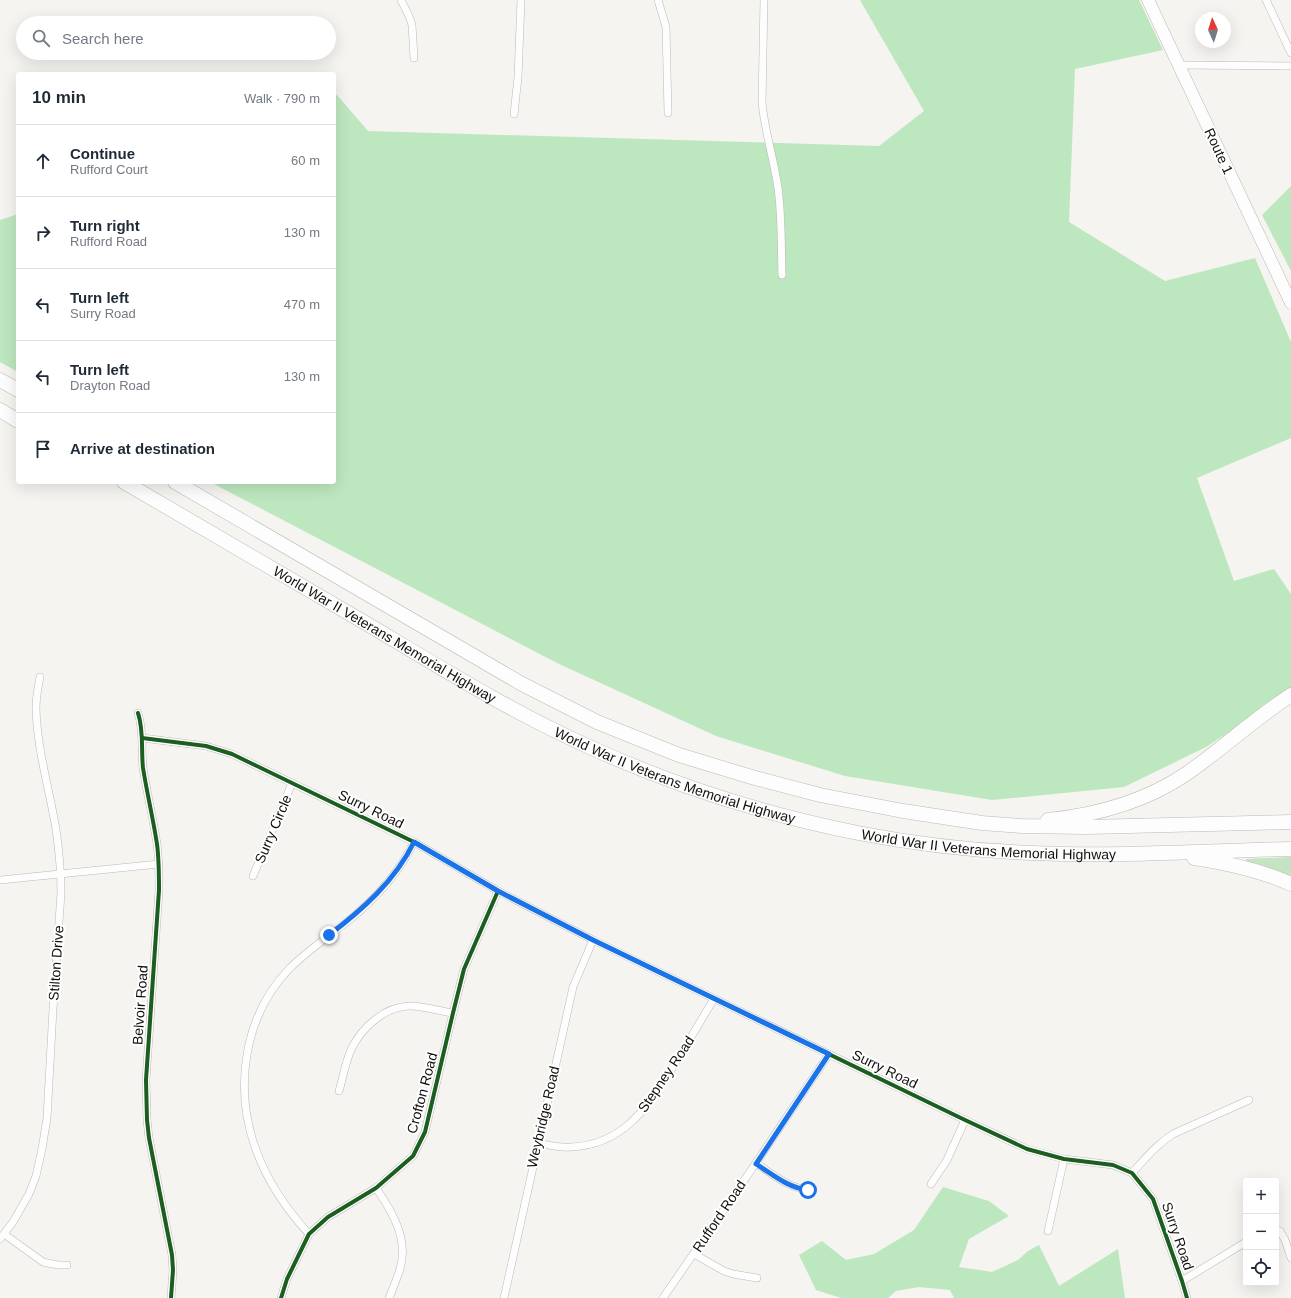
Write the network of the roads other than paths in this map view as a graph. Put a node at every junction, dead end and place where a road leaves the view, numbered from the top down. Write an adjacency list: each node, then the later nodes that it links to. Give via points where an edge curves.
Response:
1 (401, 0): 8 (street, via 412,25)
2 (521, 0): 12 (street)
3 (658, 0): 11 (street, via 666,27)
4 (764, 0): 13 (street, via 762,103 780,203)
5 (1148, 0): 9 (main road, Route 1)
6 (1266, 0): 7 (street)
7 (1291, 53)
8 (414, 58)
9 (1178, 65): 10 (street); 14 (main road, Route 1)
10 (1291, 66)
11 (668, 113)
12 (514, 114)
13 (782, 275)
14 (1291, 302)
15 (0, 380): 16 (highway)
16 (16, 389)
17 (0, 410): 18 (highway)
18 (16, 420)
19 (127, 484): 30 (highway, World War II Veterans Memorial Highway, via 534,720 596,750 691,788 801,820 858,833 933,844 1035,853)
20 (178, 484): 27 (highway, World War II Veterans Memorial Highway, via 522,684 596,722 655,746 755,778 854,803 982,823)
21 (40, 677): 32 (street, Stilton Drive, via 36,706 40,752 56,828)
22 (1291, 695): 27 (highway, via 1202,762 1159,789 1113,807 1078,816 1034,821)
23 (138, 713): 24 (street, Belvoir Road)
24 (142, 738): 25 (street, Surry Road, via 206,746 232,754); 31 (street, Belvoir Road, via 143,767)
25 (292, 783): 28 (street, Surry Road); 33 (street, Surry Circle)
26 (1291, 822): 27 (highway, World War II Veterans Memorial Highway, via 1117,827)
27 (1022, 826)
28 (414, 842): 36 (street, Surry Road); 53 (street, via 402,863 373,898 309,951 280,980 263,1006 247,1051 244,1078 251,1133 261,1162 276,1189 299,1223)
29 (1291, 849): 30 (highway, World War II Veterans Memorial Highway)
30 (1156, 853): 35 (highway, via 1238,866)
31 (159, 864): 32 (street); 61 (street, Belvoir Road, via 146,1098 149,1138 172,1255)
32 (61, 875): 34 (street); 54 (street, Stilton Drive, via 47,1118 42,1149 29,1194)
33 (254, 876)
34 (0, 880)
35 (1291, 884)
36 (498, 891): 37 (street, Surry Road); 39 (street, Crofton Road, via 464,969)
37 (593, 940): 38 (street, Surry Road); 44 (street, Weybridge Road, via 573,986)
38 (714, 999): 40 (street, Surry Road); 44 (street, Stepney Road, via 664,1080 641,1113 625,1128 603,1140 582,1146 558,1147)
39 (453, 1013): 41 (street, via 410,1006 394,1009 375,1020 352,1048); 49 (street, Crofton Road, via 425,1132 414,1156)
40 (829, 1054): 43 (street, Surry Road); 46 (street, Rufford Road)
41 (339, 1092)
42 (1249, 1100): 47 (street, via 1173,1134 1156,1147)
43 (965, 1120): 45 (street, Surry Road, via 1027,1149); 48 (street, via 947,1160)
44 (538, 1143): 64 (street, Weybridge Road)
45 (1064, 1159): 47 (street, Surry Road, via 1112,1165); 51 (street)
46 (756, 1164): 50 (street, via 789,1185); 56 (street, Rufford Road)
47 (1132, 1173): 60 (street, Surry Road, via 1154,1199)
48 (931, 1184)
49 (376, 1188): 53 (street, Crofton Road, via 328,1218); 63 (street, via 397,1224 402,1246 400,1268)
50 (808, 1190)
51 (1048, 1231)
52 (1279, 1232): 57 (street)
53 (310, 1234): 62 (street, Crofton Road, via 287,1279)
54 (2, 1237): 58 (street, via 43,1262)
55 (1243, 1244): 60 (street)
56 (694, 1254): 59 (street, via 724,1271); 65 (street, Rufford Road)
57 (1291, 1258)
58 (67, 1265)
59 (758, 1278)
60 (1182, 1281): 66 (street, Surry Road)
61 (171, 1298)
62 (282, 1298)
63 (389, 1298)
64 (504, 1298)
65 (663, 1298)
66 (1187, 1298)

